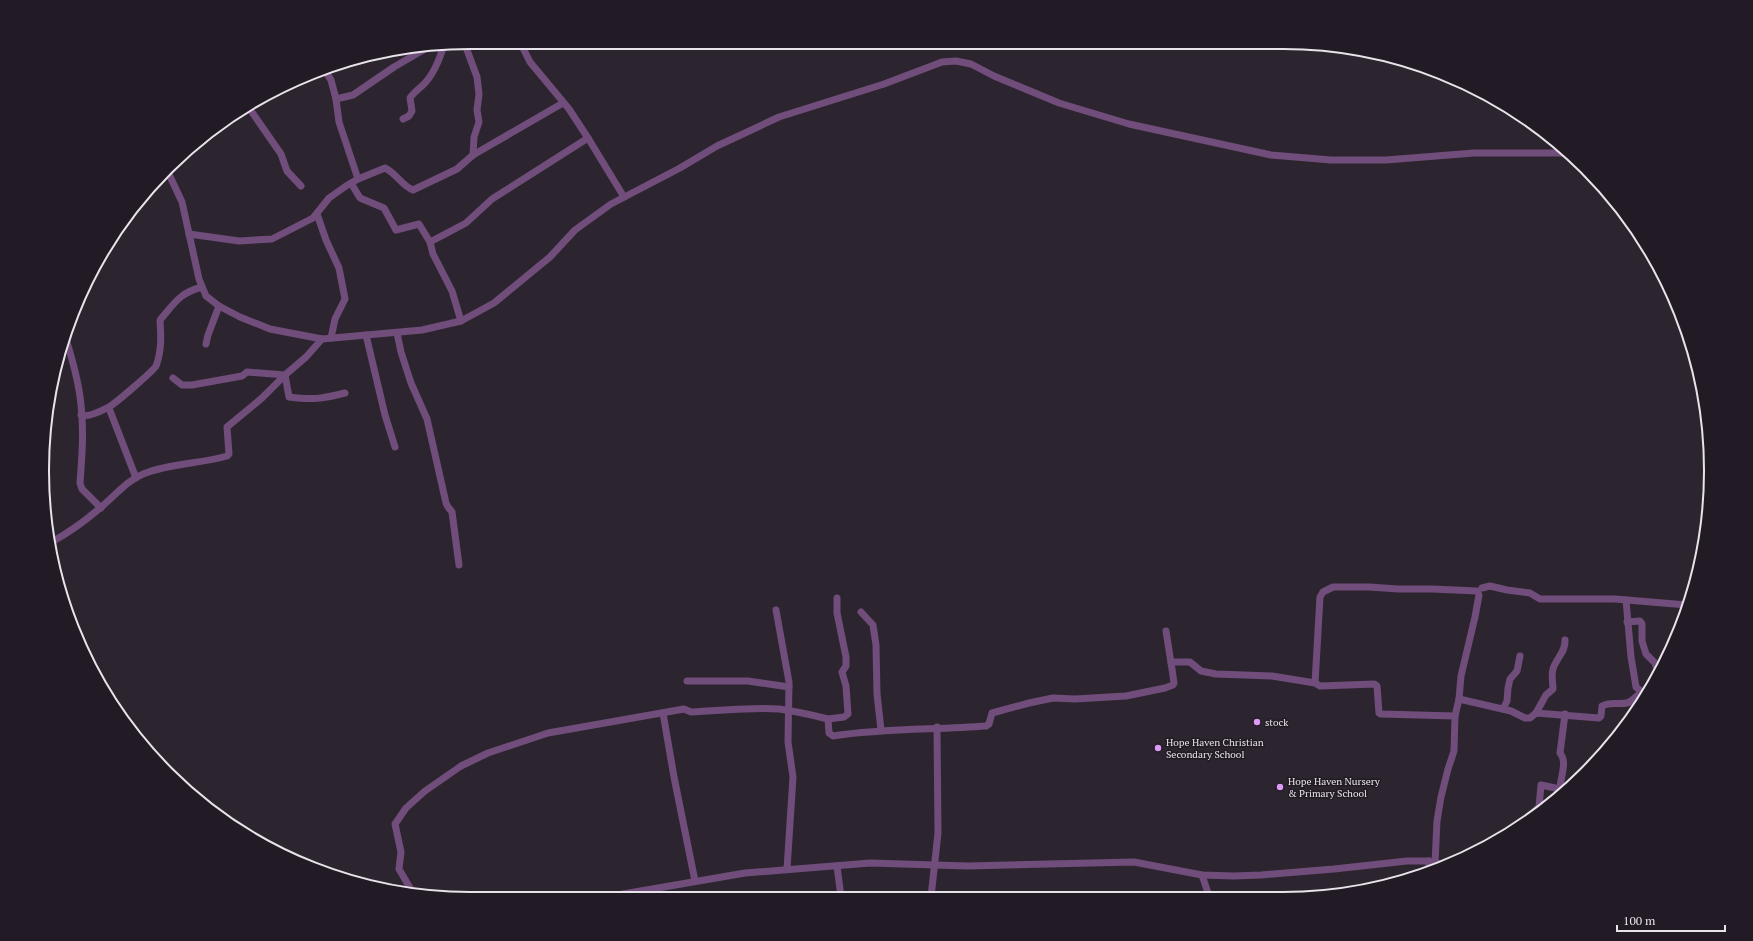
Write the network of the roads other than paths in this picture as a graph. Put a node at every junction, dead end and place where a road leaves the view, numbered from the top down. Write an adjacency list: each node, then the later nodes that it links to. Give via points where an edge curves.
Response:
1 (468, 49): 12 (street, via 479,94 479,122 474,137)
2 (524, 49): 7 (street, via 530,62)
3 (442, 50): 9 (street, via 434,69 410,98 412,111)
4 (419, 53): 6 (street, via 353,95)
5 (327, 74): 6 (street)
6 (336, 98): 14 (street, via 339,122)
7 (563, 103): 10 (street); 12 (street)
8 (251, 111): 16 (street, via 282,154 287,172)
9 (404, 119)
10 (588, 138): 17 (street); 20 (street, via 492,199 466,223)
11 (1559, 153): 17 (street, via 1474,153 1378,160 1331,160 1271,155 1129,124 1059,103 971,64 956,61 942,62 832,102 779,117 717,146)
12 (473, 155): 14 (street, via 457,169 413,190 385,168)
13 (169, 175): 19 (street, via 182,202)
14 (358, 179): 15 (street)
15 (351, 183): 18 (street, via 329,198); 20 (street, via 360,198 384,208 396,230 419,224)
16 (300, 186)
17 (624, 197): 23 (street, via 575,230 550,257 494,303)
18 (317, 214): 19 (street, via 272,239 260,241 239,241); 26 (street, via 339,268 345,299 335,319)
19 (189, 234): 21 (street)
20 (430, 242): 23 (street, via 433,254 452,291)
21 (202, 287): 22 (street, via 206,296); 33 (street, via 190,290 176,299 160,320 161,346 153,370)
22 (219, 306): 27 (street, via 270,329); 28 (street)
23 (461, 321): 24 (street)
24 (398, 333): 25 (street); 39 (street, via 411,383 427,419 446,503 452,512)
25 (366, 335): 26 (street); 35 (street)
26 (331, 338): 27 (street)
27 (322, 339): 30 (street)
28 (206, 344)
29 (68, 345): 34 (street)
30 (285, 375): 31 (street, via 247,372 242,376 192,385 182,385); 32 (street, via 289,397 317,399); 36 (street, via 227,427 227,456 170,467)
31 (173, 378)
32 (345, 393)
33 (109, 408): 34 (street, via 88,416); 36 (street)
34 (81, 414): 37 (street, via 83,441 80,483 82,489)
35 (395, 447)
36 (136, 478): 37 (street)
37 (101, 508): 38 (street)
38 (55, 540)
39 (459, 565)
40 (1482, 588): 42 (street, via 1490,586 1530,593 1540,599)
41 (837, 598): 64 (street, via 837,613 846,657 846,666 842,672 848,714)
42 (1626, 600): 43 (street); 46 (street)
43 (1682, 605)
44 (776, 610): 54 (street)
45 (861, 612): 66 (street, via 873,625)
46 (1627, 622): 51 (street, via 1642,624 1642,641 1646,654); 55 (street, via 1636,686)
47 (1166, 631): 50 (street)
48 (1565, 640): 61 (street, via 1566,646 1552,672 1553,689 1546,695)
49 (1520, 656): 58 (street, via 1517,671 1510,679 1507,701)
50 (1171, 662): 53 (street, via 1190,662 1201,671 1216,674 1272,676); 65 (street, via 1174,683 1165,688 1126,696 1054,698 996,711 992,713 986,726)
51 (1656, 666)
52 (687, 681): 54 (street, via 748,681)
53 (1315, 683): 57 (street, via 1322,592 1333,587 1473,590 1479,595 1461,676); 63 (street, via 1320,686 1374,684 1378,710 1381,714)
54 (789, 687): 59 (street)
55 (1641, 692)
56 (1639, 696): 62 (street, via 1627,703 1607,703 1602,706 1599,718)
57 (1459, 699): 58 (street); 63 (street)
58 (1503, 709): 61 (street, via 1525,718 1530,718)
59 (788, 711): 60 (street, via 757,708 692,712 684,709); 64 (street); 75 (street, via 788,742 793,777)
60 (663, 713): 77 (street); 78 (street, via 524,739 462,766 430,787 406,808 395,824 401,852 399,869)
61 (1536, 713): 62 (street)
62 (1565, 714): 67 (street, via 1560,753 1564,764)
63 (1455, 716): 70 (street, via 1454,751 1441,797)
64 (828, 719): 66 (street, via 829,733 833,736)
65 (937, 727): 66 (street); 72 (street, via 938,833)
66 (881, 730)
67 (1563, 784)
68 (1558, 789): 69 (street, via 1542,785)
69 (1539, 805)
70 (1432, 862): 71 (street); 73 (street); 76 (street, via 1392,862 1261,876)
71 (1436, 863)
72 (935, 864): 74 (street, via 870,863); 76 (street, via 968,866 1134,862); 81 (street)
73 (1431, 865)
74 (837, 866): 75 (street); 80 (street)
75 (786, 869): 77 (street)
76 (1202, 875): 82 (street)
77 (695, 881): 79 (street)
78 (410, 887)
79 (634, 892)
80 (840, 892)
81 (932, 892)
82 (1208, 892)

